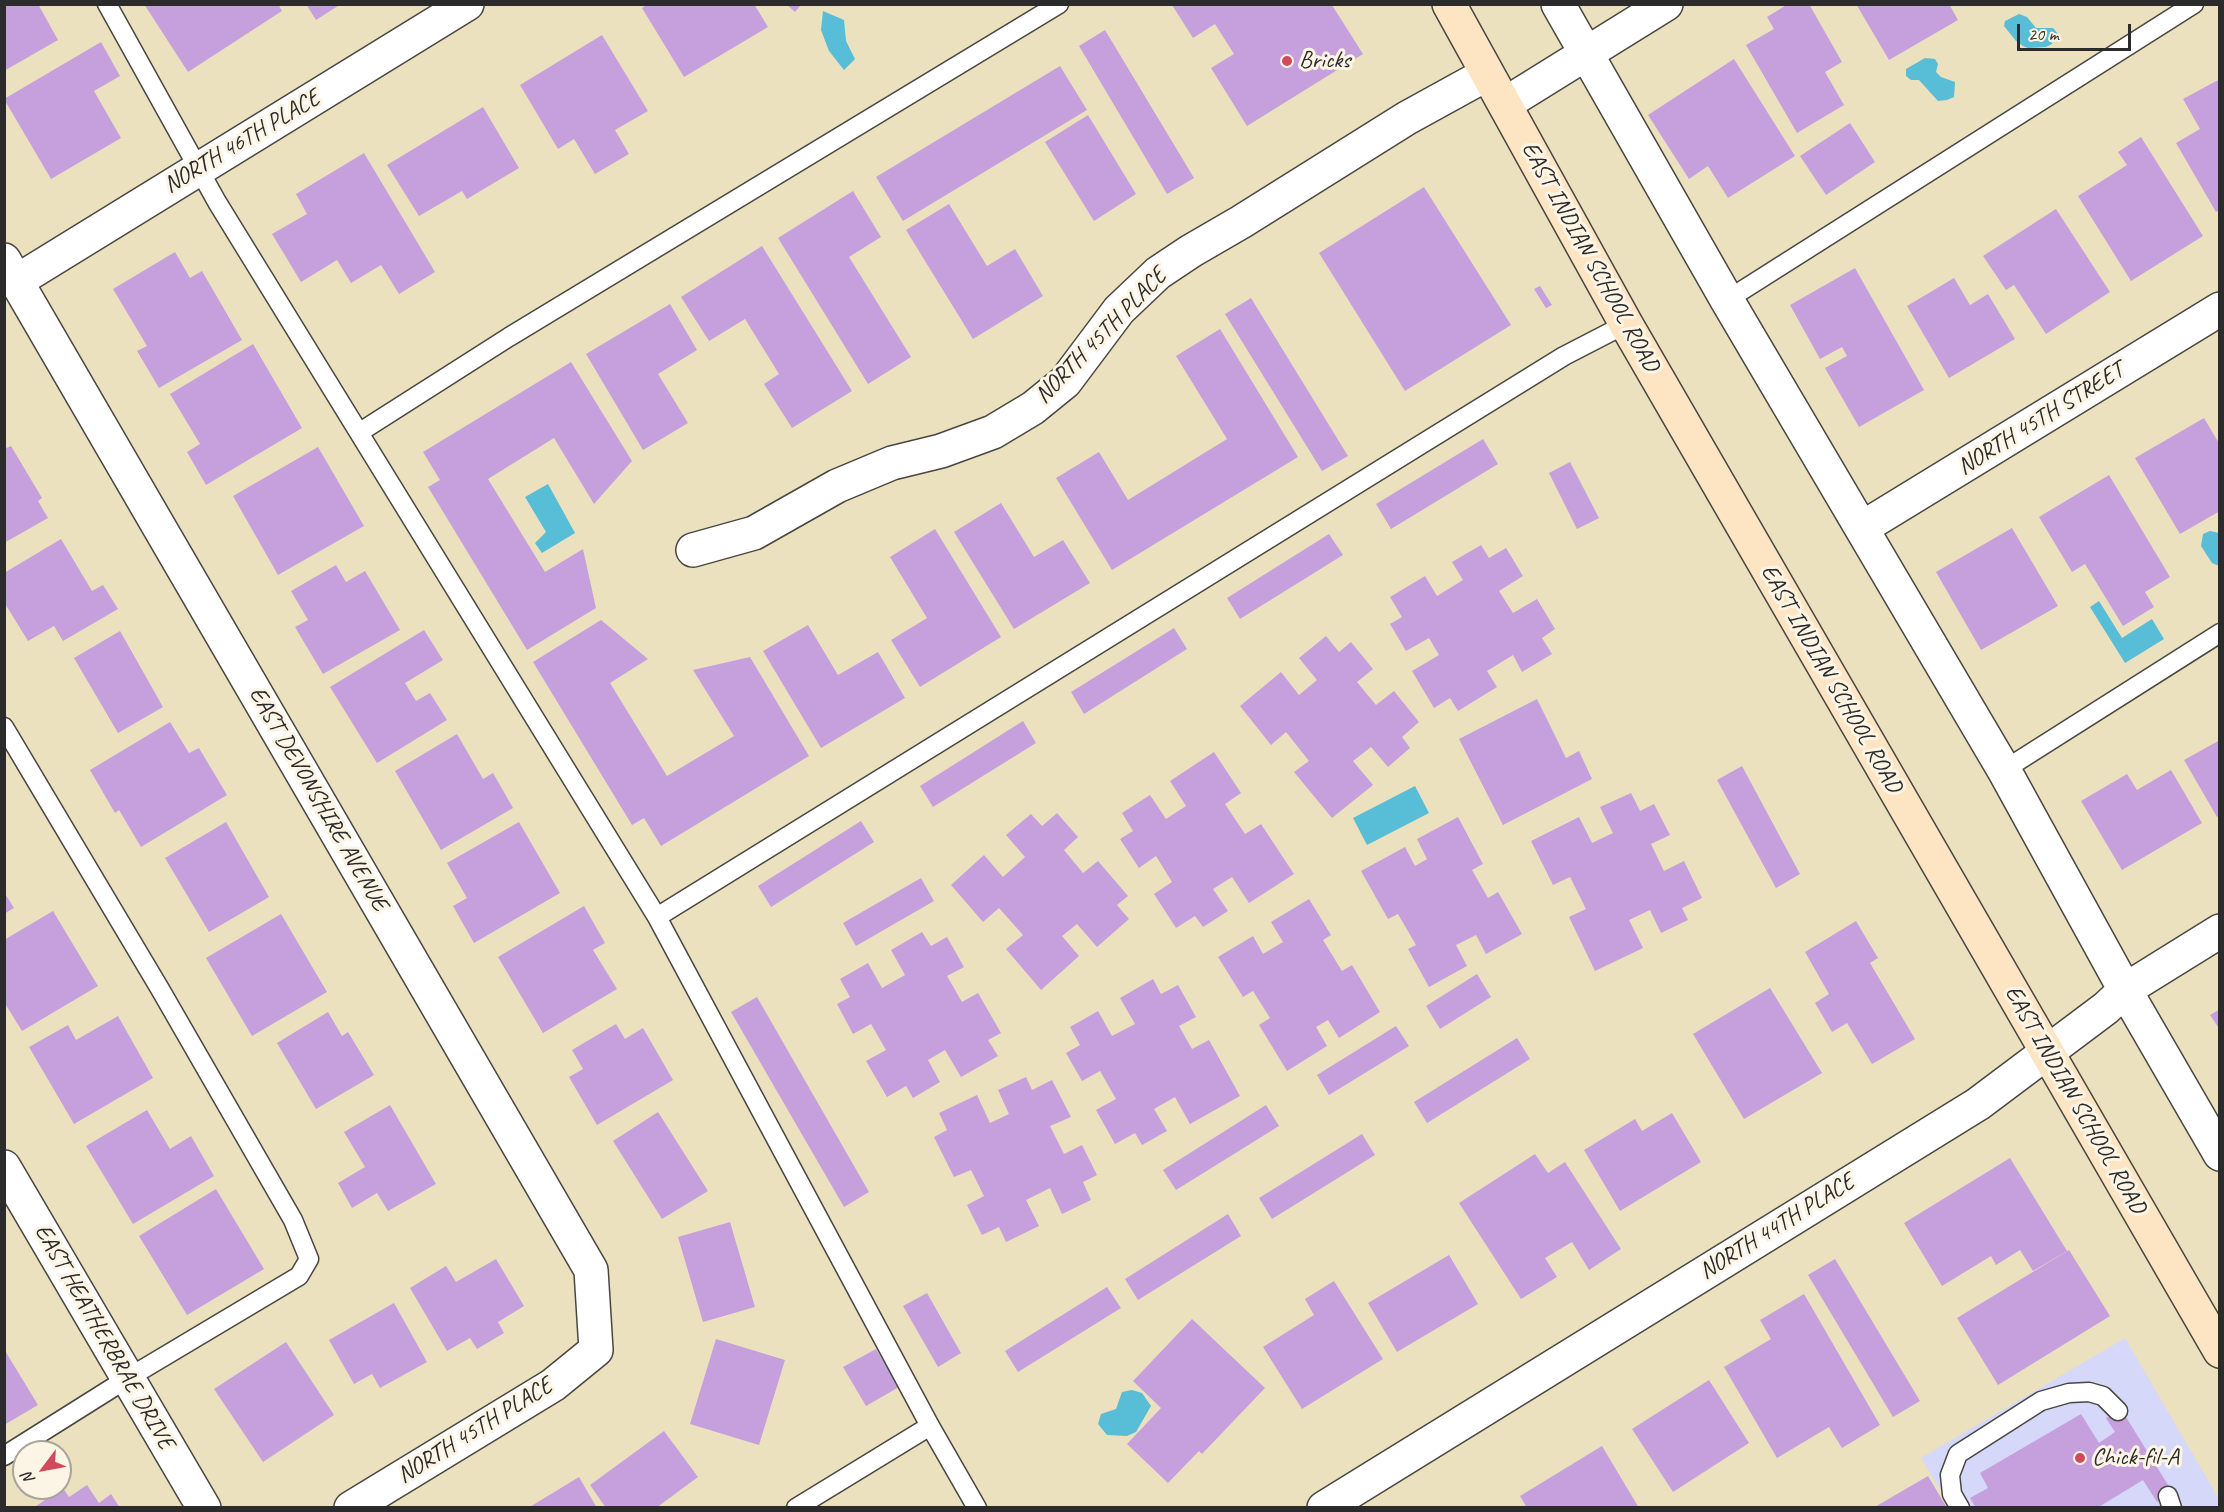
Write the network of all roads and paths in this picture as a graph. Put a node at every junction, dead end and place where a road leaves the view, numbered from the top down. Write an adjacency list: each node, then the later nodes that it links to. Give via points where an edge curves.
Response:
1 (107, 4): 11 (lane)
2 (468, 4): 11 (street, NORTH 46TH PLACE)
3 (1059, 4): 16 (lane, via 509,337)
4 (1449, 4): 9 (main road, EAST INDIAN SCHOOL ROAD)
5 (1558, 4): 8 (street)
6 (1666, 4): 8 (street)
7 (2194, 4): 13 (lane)
8 (1587, 54): 10 (street); 13 (street)
9 (1487, 74): 10 (main road, EAST INDIAN SCHOOL ROAD); 18 (street, NORTH 45TH PLACE, via 1407,118 1158,273 1119,310 1065,382 1033,408 993,432 892,463 837,486 754,533)
10 (1504, 104): 15 (main road, EAST INDIAN SCHOOL ROAD)
11 (200, 169): 12 (street, NORTH 46TH PLACE); 16 (lane)
12 (11, 270): 28 (street, EAST DEVONSHIRE AVENUE, via 591,1270)
13 (1726, 300): 17 (street)
14 (2220, 309): 17 (street, NORTH 45TH STREET)
15 (1626, 324): 22 (lane, via 1554,362); 25 (main road, EAST INDIAN SCHOOL ROAD)
16 (360, 432): 22 (lane)
17 (1862, 528): 21 (street)
18 (693, 550)
19 (2220, 633): 21 (lane)
20 (4, 727): 30 (lane, via 293,1220 309,1258 299,1276)
21 (2004, 770): 24 (street)
22 (657, 917): 32 (lane)
23 (2220, 931): 24 (street, NORTH 44TH PLACE)
24 (2125, 990): 25 (street, NORTH 44TH PLACE); 26 (street)
25 (2046, 1052): 29 (main road, EAST INDIAN SCHOOL ROAD); 38 (street, NORTH 44TH PLACE, via 1978,1104)
26 (2220, 1154)
27 (4, 1167): 30 (street, EAST HEATHERBRAE DRIVE)
28 (596, 1350): 35 (street, NORTH 45TH PLACE, via 553,1384)
29 (2220, 1351)
30 (128, 1378): 33 (lane); 34 (street, EAST HEATHERBRAE DRIVE)
31 (2118, 1411): 39 (lane, via 2103,1396 2089,1392 2041,1401 1958,1454 1950,1475 1952,1494)
32 (930, 1426): 36 (lane); 37 (lane)
33 (4, 1456)
34 (204, 1508)
35 (351, 1508)
36 (796, 1508)
37 (977, 1508)
38 (1324, 1508)
39 (1960, 1508)

